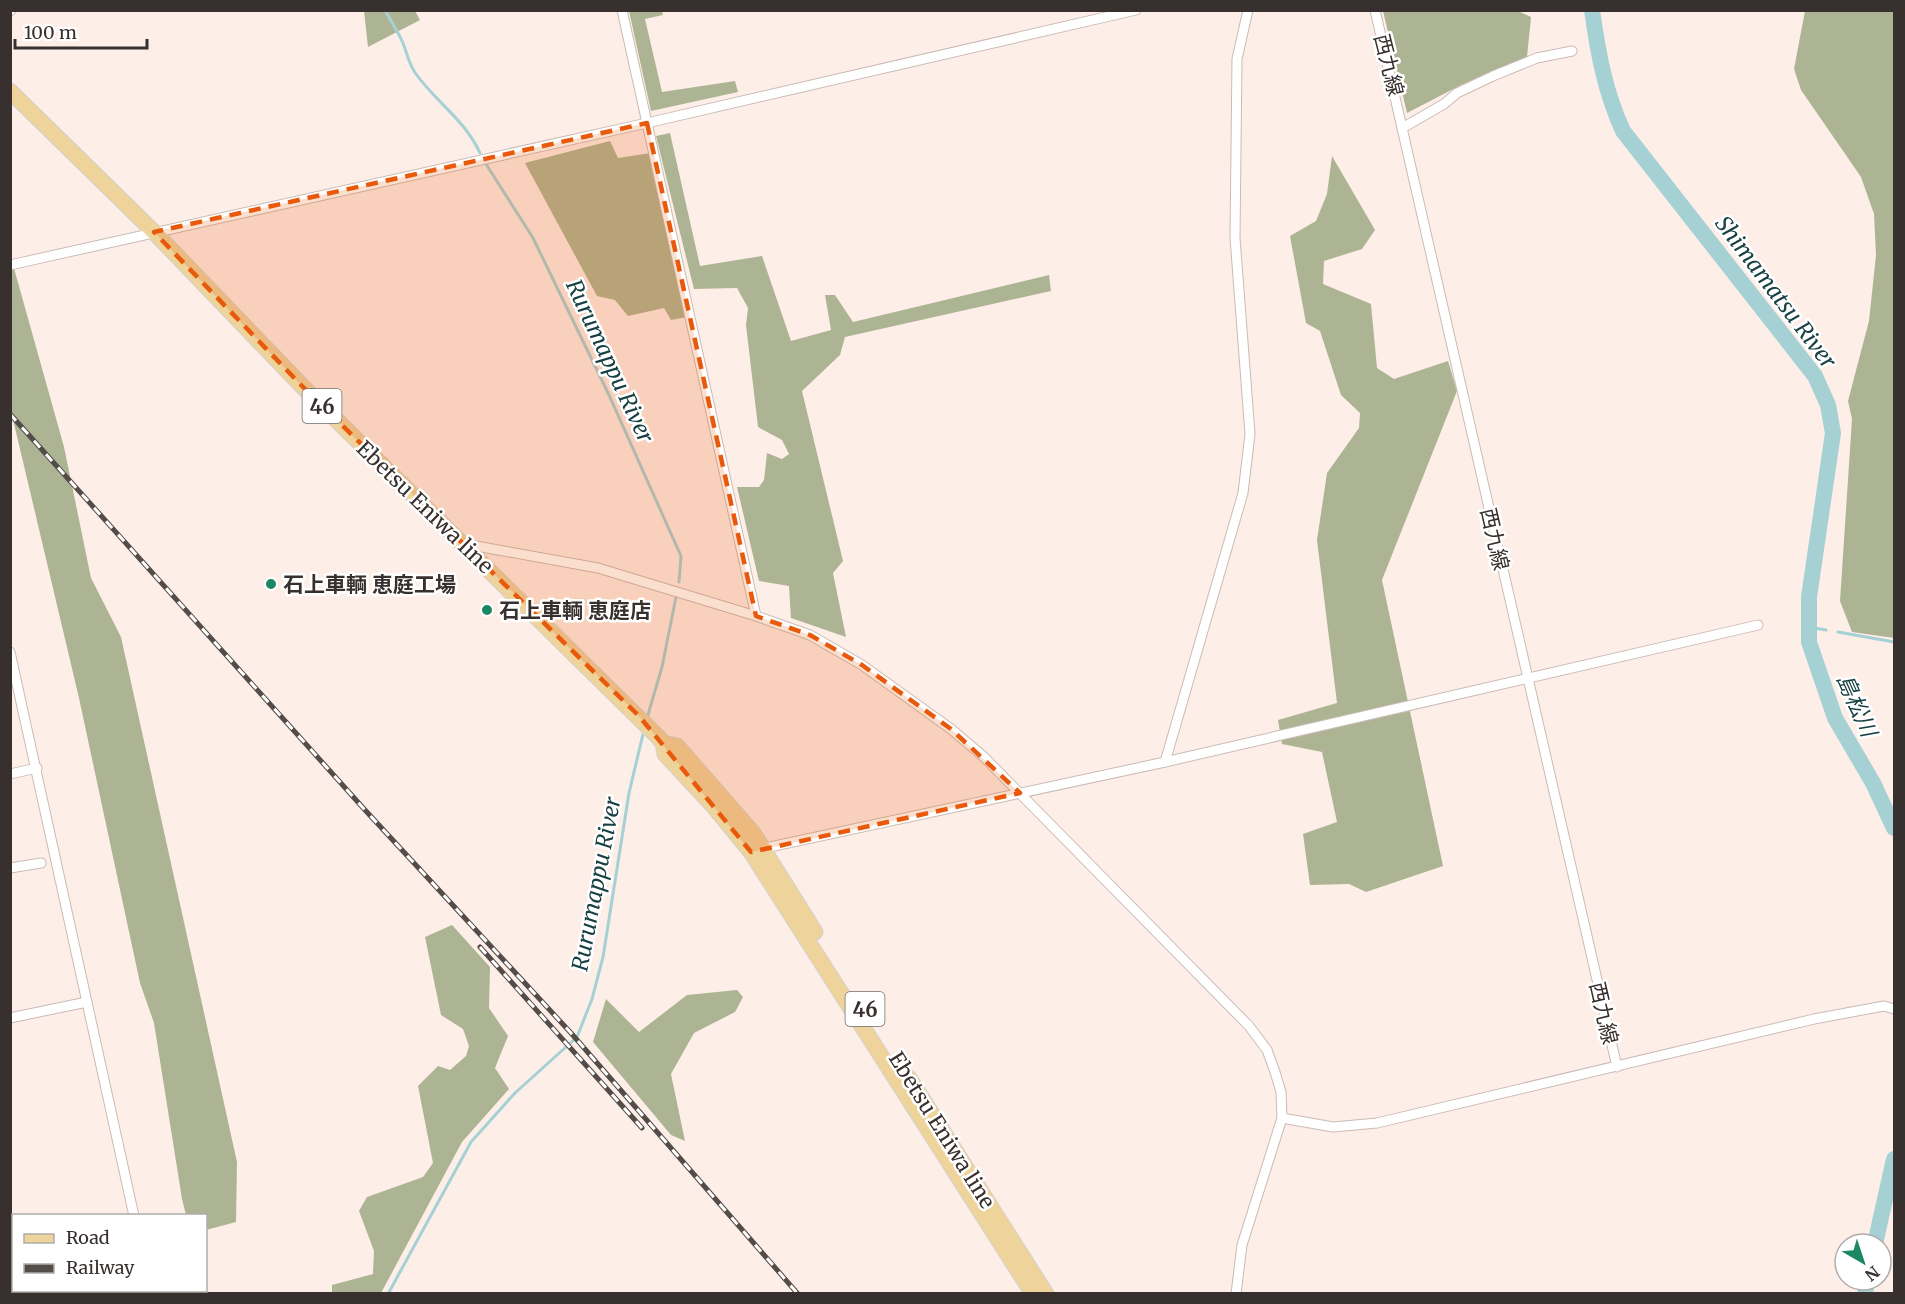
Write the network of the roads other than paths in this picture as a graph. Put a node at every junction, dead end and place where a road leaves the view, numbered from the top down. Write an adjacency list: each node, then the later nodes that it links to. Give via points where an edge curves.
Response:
1 (622, 10): 7 (street)
2 (1136, 10): 7 (street)
3 (1248, 10): 16 (street, via 1237,59 1235,238 1250,455 1244,493)
4 (1375, 10): 8 (street, 西九線)
5 (1572, 51): 8 (street, via 1537,58 1492,76)
6 (10, 91): 9 (main road, Ebetsu Eniwa line / 46)
7 (647, 123): 9 (street); 12 (street)
8 (1404, 127): 15 (street, 西九線)
9 (154, 232): 10 (street); 11 (main road, Ebetsu Eniwa line / 46)
10 (10, 265)
11 (462, 544): 12 (street, via 598,568); 20 (main road, Ebetsu Eniwa line / 46, via 661,740 677,746 735,811)
12 (756, 616): 19 (street, via 810,635 862,665 951,729)
13 (1758, 625): 15 (street)
14 (10, 652): 17 (street)
15 (1527, 678): 16 (street); 26 (street, 西九線)
16 (1165, 762): 19 (street)
17 (37, 768): 18 (street); 23 (street)
18 (10, 774)
19 (1020, 793): 20 (street); 27 (street, via 1249,1026 1267,1050 1275,1072)
20 (758, 850): 29 (main road, Ebetsu Eniwa line / 46); 30 (main road, Ebetsu Eniwa line / 46)
21 (41, 863): 22 (street)
22 (10, 868)
23 (87, 1002): 25 (street); 28 (street)
24 (1894, 1009): 26 (street, via 1884,1006 1814,1019)
25 (10, 1018)
26 (1617, 1067): 27 (street, via 1354,1127)
27 (1282, 1118): 31 (street, via 1242,1245)
28 (134, 1214)
29 (1033, 1293)
30 (1046, 1293)
31 (1236, 1293)

